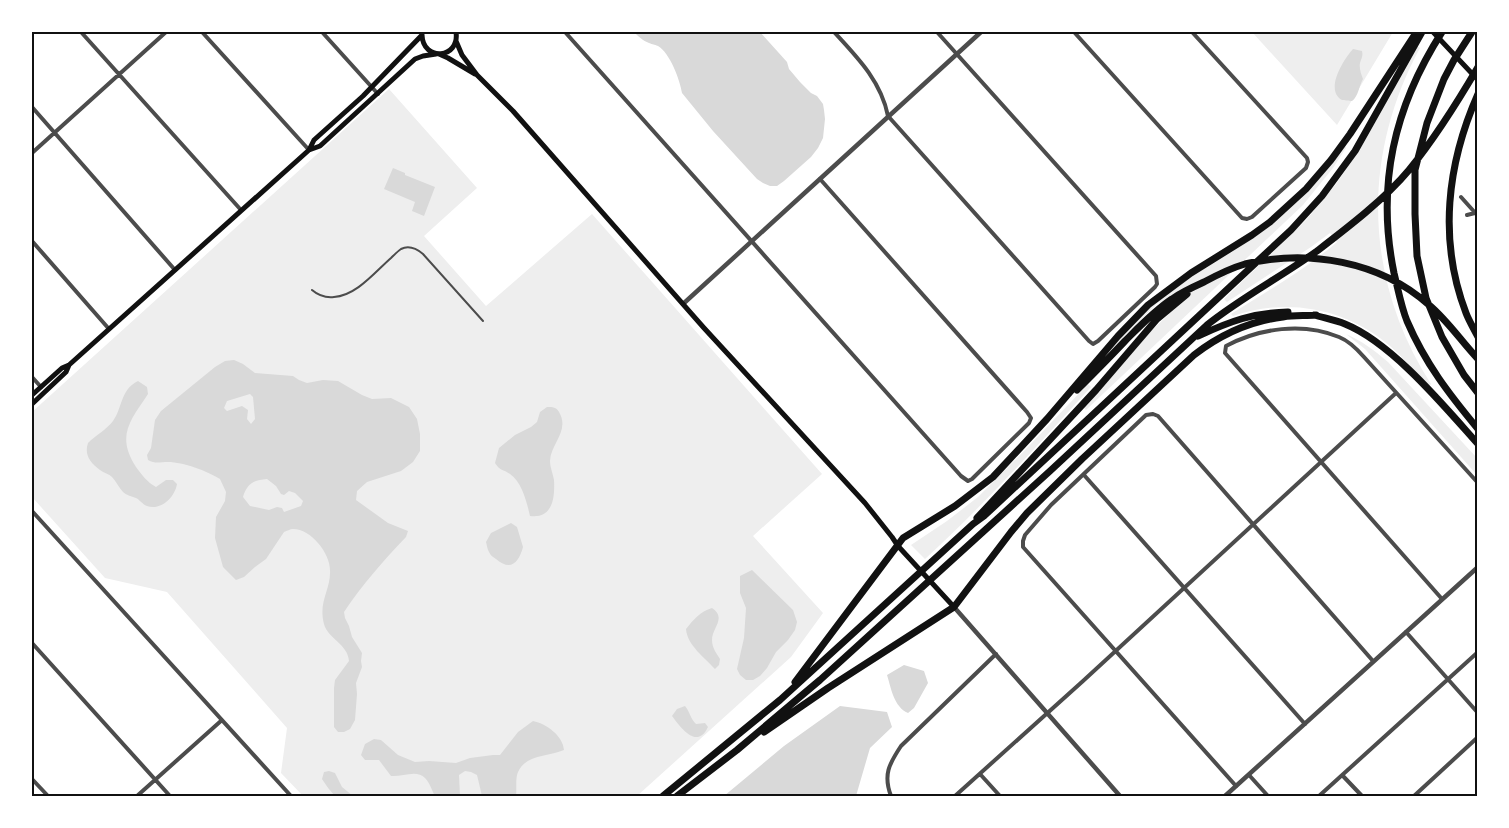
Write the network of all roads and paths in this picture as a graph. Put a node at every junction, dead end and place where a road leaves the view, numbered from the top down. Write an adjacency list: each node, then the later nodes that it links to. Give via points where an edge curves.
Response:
1 (81, 32): 22 (street)
2 (166, 32): 22 (street)
3 (202, 32): 31 (street)
4 (322, 32): 25 (street)
5 (458, 32): 17 (main road)
6 (565, 32): 39 (street)
7 (834, 32): 29 (street, via 868,69)
8 (937, 32): 20 (street)
9 (981, 32): 20 (street)
10 (1074, 32): 11 (street, via 1247,219 1306,168 1307,158)
11 (1192, 32)
12 (1420, 32): 18 (highway)
13 (1433, 32): 24 (main road)
14 (1442, 32): 58 (highway, via 1400,118 1389,169 1391,254 1407,320 1449,395)
15 (422, 33): 19 (main road, via 427,49); 25 (main road)
16 (1471, 34): 54 (highway, via 1444,79 1427,123 1415,170 1414,214 1426,298 1442,337)
17 (456, 40): 19 (main road, via 450,50); 23 (main road)
18 (1413, 41): 57 (highway, via 1350,135 1306,189 1270,222 1148,305); 64 (highway, via 1354,151 1307,213)
19 (438, 54): 23 (main road); 26 (main road, via 417,58)
20 (957, 54): 29 (street); 29 (street, via 1156,276 1157,284 1123,318 1093,344 1089,341)
21 (1478, 67): 47 (highway, via 1446,120 1408,171 1384,195 1315,252 1229,308)
22 (119, 74): 30 (street); 35 (street)
23 (477, 75): 43 (main road)
24 (1478, 81)
25 (372, 87): 26 (street); 31 (main road, via 314,140)
26 (378, 94): 31 (main road, via 320,146)
27 (1478, 94): 48 (highway, via 1457,153 1449,209 1457,283)
28 (32, 107): 30 (street)
29 (888, 116): 33 (street)
30 (54, 133): 32 (street); 40 (street)
31 (309, 150): 35 (main road)
32 (32, 153)
33 (820, 178): 39 (street); 39 (street, via 1028,412 1029,423 986,466 968,481 961,476)
34 (1461, 196): 36 (street)
35 (241, 210): 40 (main road)
36 (1476, 214): 37 (street)
37 (1467, 215)
38 (32, 241): 46 (street)
39 (752, 242): 43 (street)
40 (175, 270): 46 (main road)
41 (1201, 283): 49 (highway, via 1244,264 1279,259 1323,258 1350,263 1408,289 1429,304); 57 (highway, via 1155,312); 64 (highway, via 1157,320)
42 (312, 290): 45 (lane, via 324,297 339,297 359,286 401,249 413,248 423,254)
43 (683, 304): 66 (main road, via 865,503)
44 (1316, 315): 47 (highway, via 1265,313 1223,324); 59 (highway, via 1346,324 1374,340); 70 (highway, via 1256,321 1214,340 1194,355 1027,513)
45 (483, 321)
46 (109, 329): 50 (main road)
47 (1193, 338): 84 (highway, via 820,680)
48 (1478, 338)
49 (1475, 356)
50 (69, 365): 52 (main road); 56 (main road)
51 (32, 377): 52 (street)
52 (41, 387): 55 (main road)
53 (1396, 393): 60 (street); 60 (street, via 1352,345 1339,337 1305,329 1284,329 1258,333 1226,346 1225,352); 62 (street)
54 (1478, 393)
55 (32, 395)
56 (32, 404)
57 (1047, 418): 66 (highway, via 993,477 903,538)
58 (1478, 429)
59 (1478, 444)
60 (1320, 462): 65 (street); 69 (street)
61 (1084, 475): 65 (street, via 1146,415 1153,414); 68 (street); 73 (street, via 1025,535 1023,547)
62 (1478, 483)
63 (32, 511): 81 (street)
64 (973, 524): 78 (highway)
65 (1252, 524): 68 (street); 76 (street)
66 (898, 546): 70 (main road); 78 (highway)
67 (1478, 567): 69 (street)
68 (1184, 588): 73 (street); 82 (street)
69 (1442, 599): 71 (street)
70 (954, 607): 75 (street); 84 (highway)
71 (1406, 632): 76 (street); 77 (street)
72 (32, 644): 89 (street)
73 (1116, 651): 80 (street); 90 (street)
74 (1478, 652): 77 (street)
75 (996, 654): 80 (street); 97 (street, via 901,746 887,775)
76 (1373, 661): 82 (street)
77 (1448, 679): 79 (street); 87 (street)
78 (780, 700): 95 (highway)
79 (1478, 713)
80 (1048, 714): 85 (street); 100 (street)
81 (222, 720): 89 (street); 94 (street)
82 (1305, 724): 86 (street)
83 (1478, 737): 105 (street)
84 (737, 750): 96 (highway)
85 (980, 774): 98 (street); 99 (street)
86 (1249, 775): 90 (street); 102 (street)
87 (1343, 776): 103 (street); 104 (street)
88 (32, 779): 91 (street)
89 (155, 780): 92 (street); 93 (street)
90 (1236, 787): 101 (street)
91 (48, 796)
92 (137, 796)
93 (170, 796)
94 (291, 796)
95 (663, 796)
96 (677, 796)
97 (891, 796)
98 (955, 796)
99 (1000, 796)
100 (1120, 796)
101 (1226, 796)
102 (1268, 796)
103 (1319, 796)
104 (1362, 796)
105 (1414, 796)

